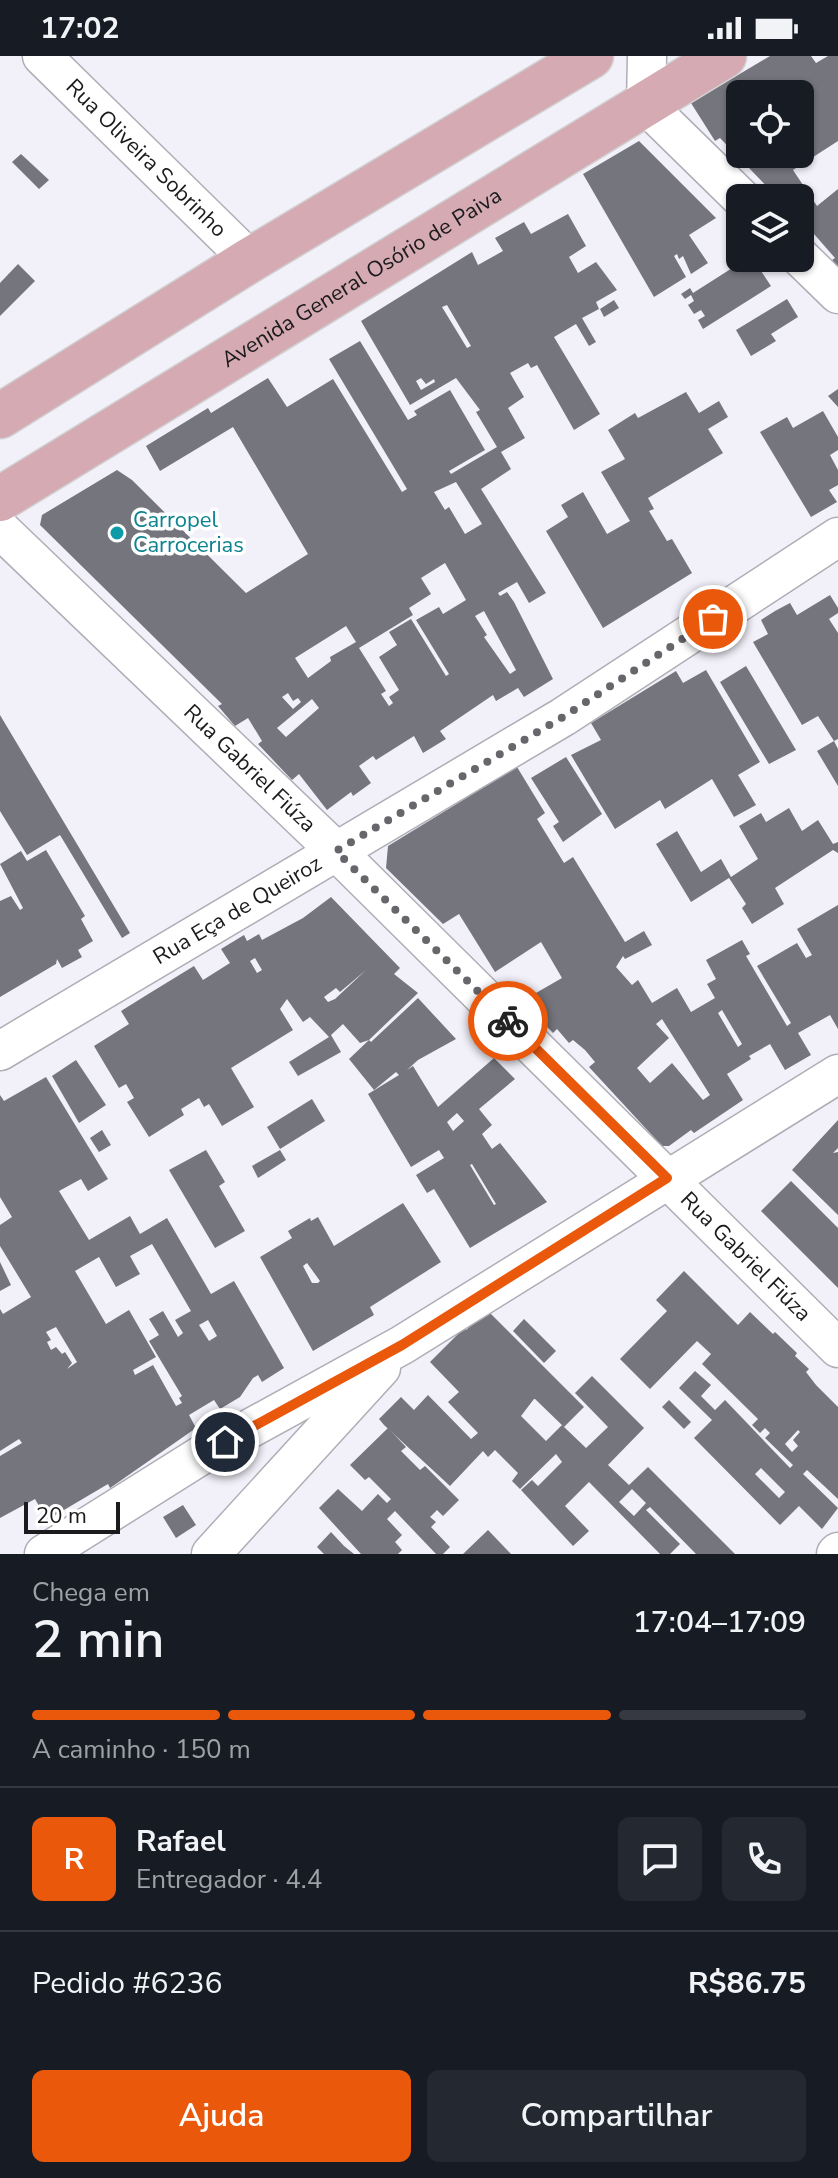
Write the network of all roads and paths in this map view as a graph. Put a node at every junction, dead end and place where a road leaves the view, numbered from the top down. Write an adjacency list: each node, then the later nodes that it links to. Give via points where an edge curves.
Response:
1 (42, 56): 7 (street, Rua Oliveira Sobrinho)
2 (591, 56): 7 (main road)
3 (647, 56): 5 (street)
4 (724, 56): 5 (main road, Avenida General Osório de Paiva)
5 (646, 105): 6 (street); 11 (main road, Avenida General Osório de Paiva)
6 (727, 184)
7 (250, 260): 10 (main road)
8 (814, 271): 9 (street)
9 (838, 294)
10 (0, 416)
11 (0, 499)
12 (0, 529): 14 (street, Rua Gabriel Fiúza)
13 (838, 537): 14 (street, Rua Eça de Queiroz, via 563,717)
14 (336, 851): 15 (street, Rua Eça de Queiroz); 17 (street, Rua Gabriel Fiúza)
15 (0, 1051)
16 (838, 1074): 17 (street)
17 (667, 1178): 18 (street); 19 (street, Rua Gabriel Fiúza)
18 (402, 1345): 20 (street, via 200,1456); 21 (street)
19 (838, 1348)
20 (44, 1554)
21 (211, 1554)

